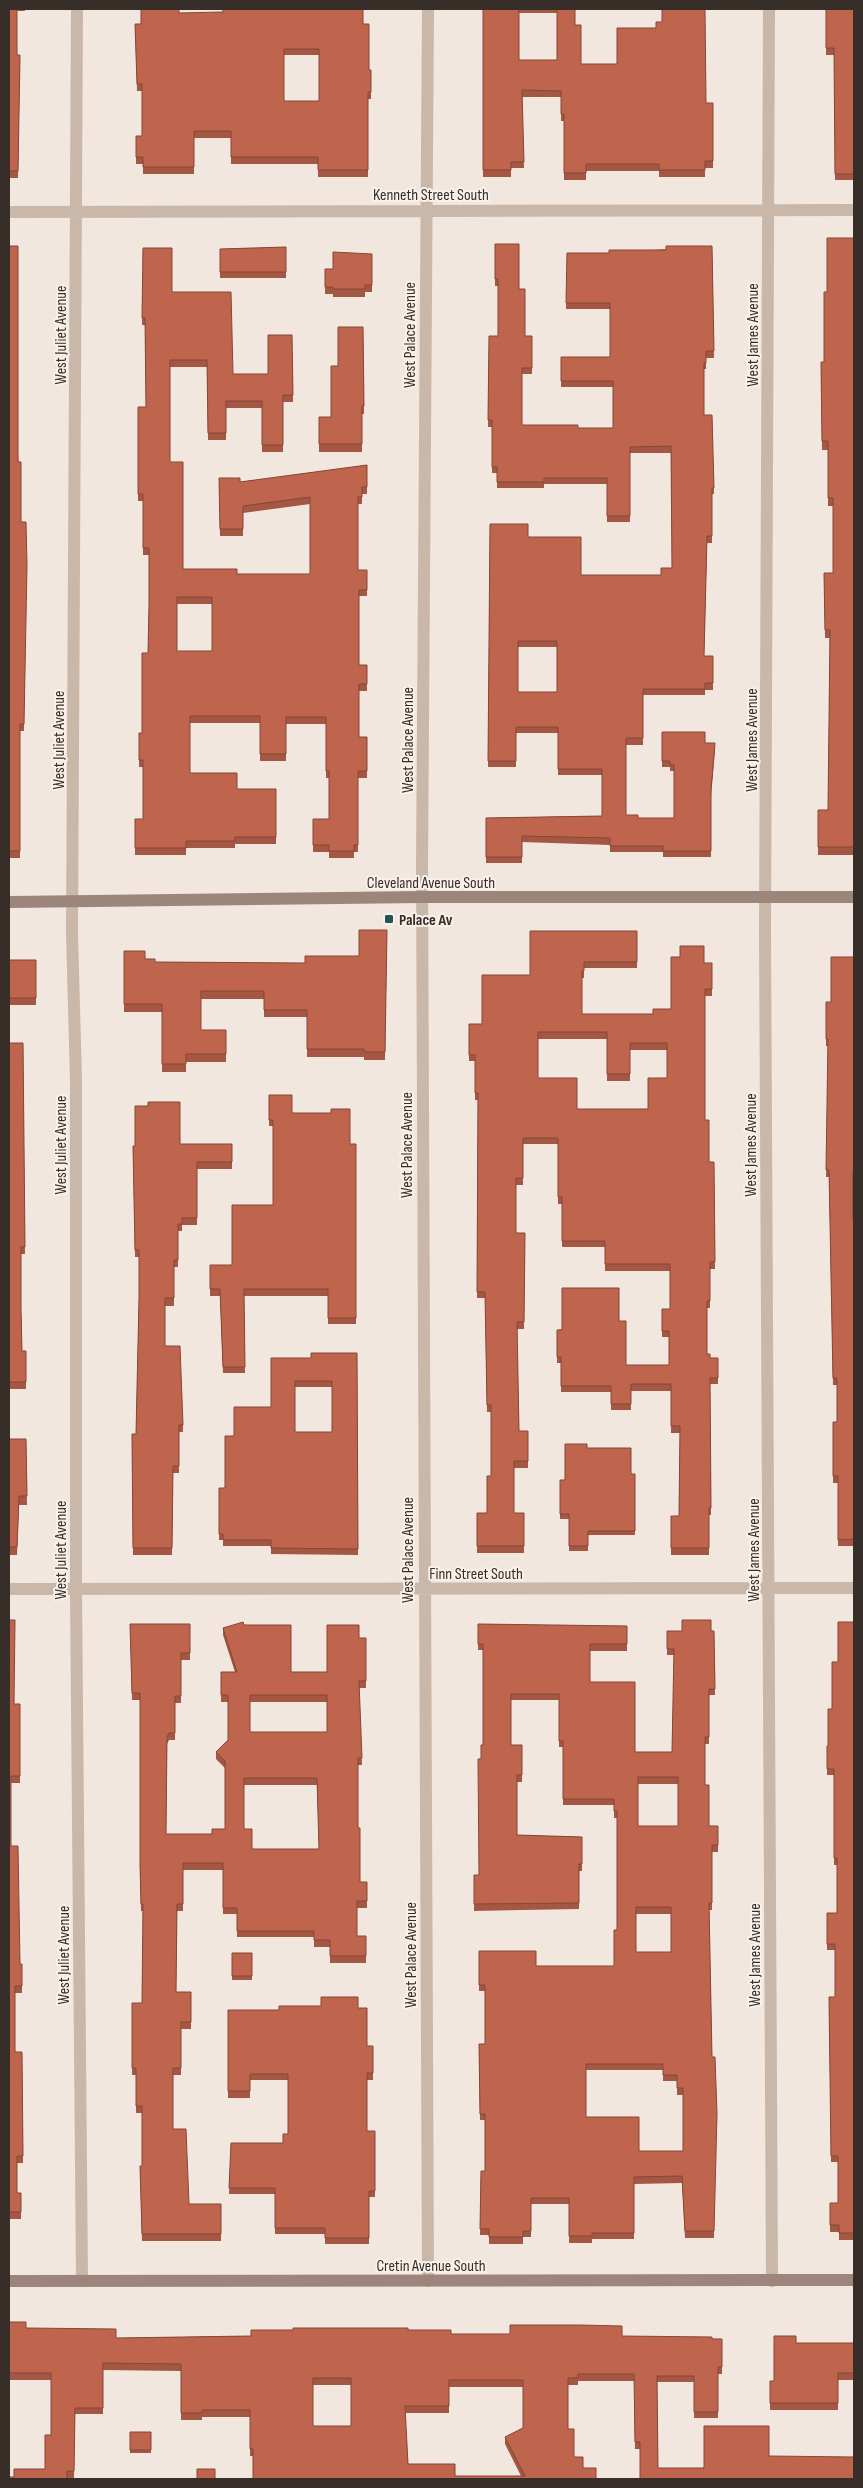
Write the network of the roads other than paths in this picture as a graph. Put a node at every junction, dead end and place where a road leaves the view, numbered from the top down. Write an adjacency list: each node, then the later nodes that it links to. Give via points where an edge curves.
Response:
1 (77, 9): 6 (street, West Juliet Avenue)
2 (428, 9): 7 (street, West Palace Avenue)
3 (769, 9): 4 (street, West James Avenue)
4 (768, 210): 5 (street, Kenneth Street South); 7 (street, Kenneth Street South); 10 (street, West James Avenue)
5 (854, 210)
6 (76, 211): 7 (street, Kenneth Street South); 8 (street, Kenneth Street South); 12 (street, West Juliet Avenue)
7 (427, 211): 9 (street, West Palace Avenue)
8 (9, 212)
9 (422, 897): 10 (street, Cleveland Avenue South); 12 (street, Cleveland Avenue South); 18 (street, West Palace Avenue)
10 (766, 897): 11 (street, Cleveland Avenue South); 14 (street, West James Avenue)
11 (854, 897)
12 (73, 901): 13 (street, Cleveland Avenue South); 17 (street, West Juliet Avenue)
13 (9, 902)
14 (769, 1588): 15 (street, Finn Street South); 18 (street, Finn Street South); 23 (street, West James Avenue)
15 (854, 1588)
16 (9, 1589): 17 (street, Finn Street South)
17 (76, 1589): 18 (street, Finn Street South); 21 (street, West Juliet Avenue)
18 (424, 1589): 22 (street, West Palace Avenue)
19 (854, 2280): 23 (street, Cretin Avenue South)
20 (9, 2281): 21 (street, Cretin Avenue South)
21 (82, 2281): 22 (street, Cretin Avenue South)
22 (428, 2281): 23 (street, Cretin Avenue South)
23 (772, 2281)

